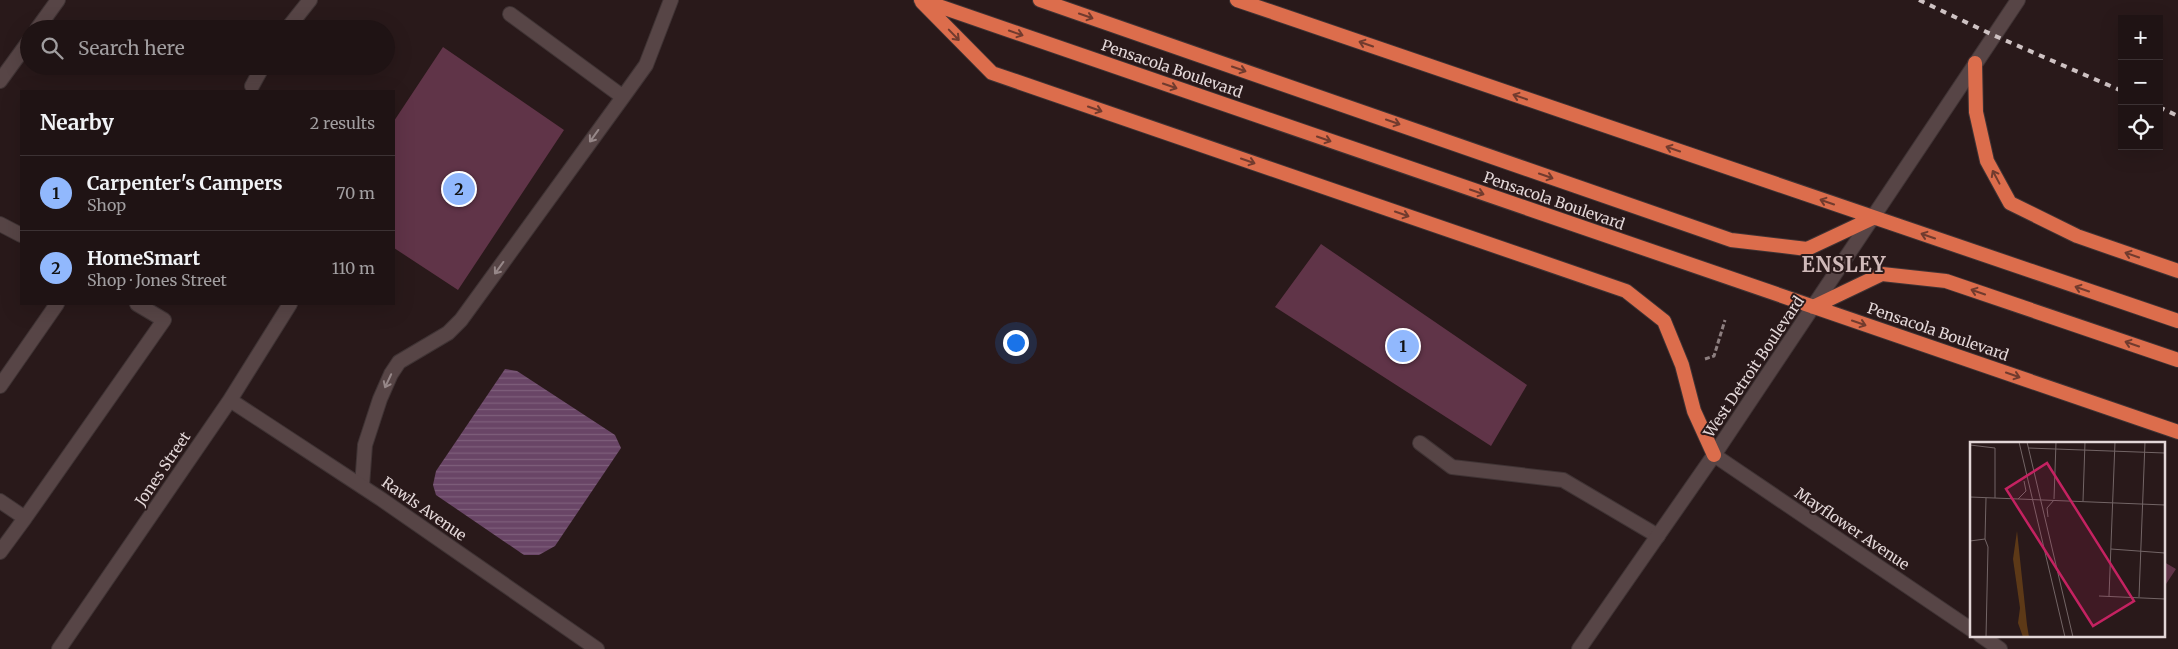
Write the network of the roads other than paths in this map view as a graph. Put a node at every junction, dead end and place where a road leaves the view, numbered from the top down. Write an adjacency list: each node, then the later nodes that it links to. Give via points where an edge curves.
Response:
1 (58, 0): 9 (street)
2 (310, 0): 10 (street)
3 (671, 0): 16 (street, via 646,65)
4 (920, 0): 24 (highway, Pensacola Boulevard, one-way to 24); 31 (highway, one-way to 31, via 992,73 1626,291 1664,321 1682,364 1694,411)
5 (1040, 0): 17 (highway, one-way to 17, via 1731,240 1807,248)
6 (1237, 0): 17 (highway, one-way to 6)
7 (2018, 0): 12 (street, West Detroit Boulevard)
8 (510, 14): 16 (street)
9 (44, 20)
10 (294, 20)
11 (20, 53): 14 (street)
12 (1974, 63): 17 (street, West Detroit Boulevard); 20 (highway, one-way to 12, via 2077,236 2010,204 1987,161 1976,112)
13 (258, 75): 15 (street)
14 (0, 81)
15 (252, 86)
16 (623, 97): 32 (street, one-way to 32, via 461,320 448,333 399,362 380,399 365,445)
17 (1873, 218): 24 (street, West Detroit Boulevard); 25 (highway, one-way to 17)
18 (0, 224): 19 (street)
19 (20, 234)
20 (2178, 271)
21 (55, 305): 27 (street)
22 (139, 305): 34 (street, via 164,320)
23 (289, 305): 28 (street, Jones Street)
24 (1813, 307): 26 (highway, one-way to 24, via 1946,281 1882,274); 29 (highway, Pensacola Boulevard, one-way to 29); 31 (street, West Detroit Boulevard)
25 (2178, 321)
26 (2178, 360)
27 (0, 386)
28 (230, 400): 32 (street, Rawls Avenue); 39 (street, Jones Street)
29 (2178, 432)
30 (1420, 444): 35 (street, via 1452,467 1563,480)
31 (1714, 455): 35 (street, West Detroit Boulevard); 37 (street, Mayflower Avenue)
32 (362, 486): 40 (street, Rawls Avenue)
33 (0, 501): 34 (street)
34 (25, 518): 36 (street)
35 (1658, 536): 41 (street, West Detroit Boulevard)
36 (0, 552)
37 (1970, 629)
38 (1981, 636): 42 (street)
39 (59, 649)
40 (597, 649)
41 (1579, 649)
42 (2000, 649)

